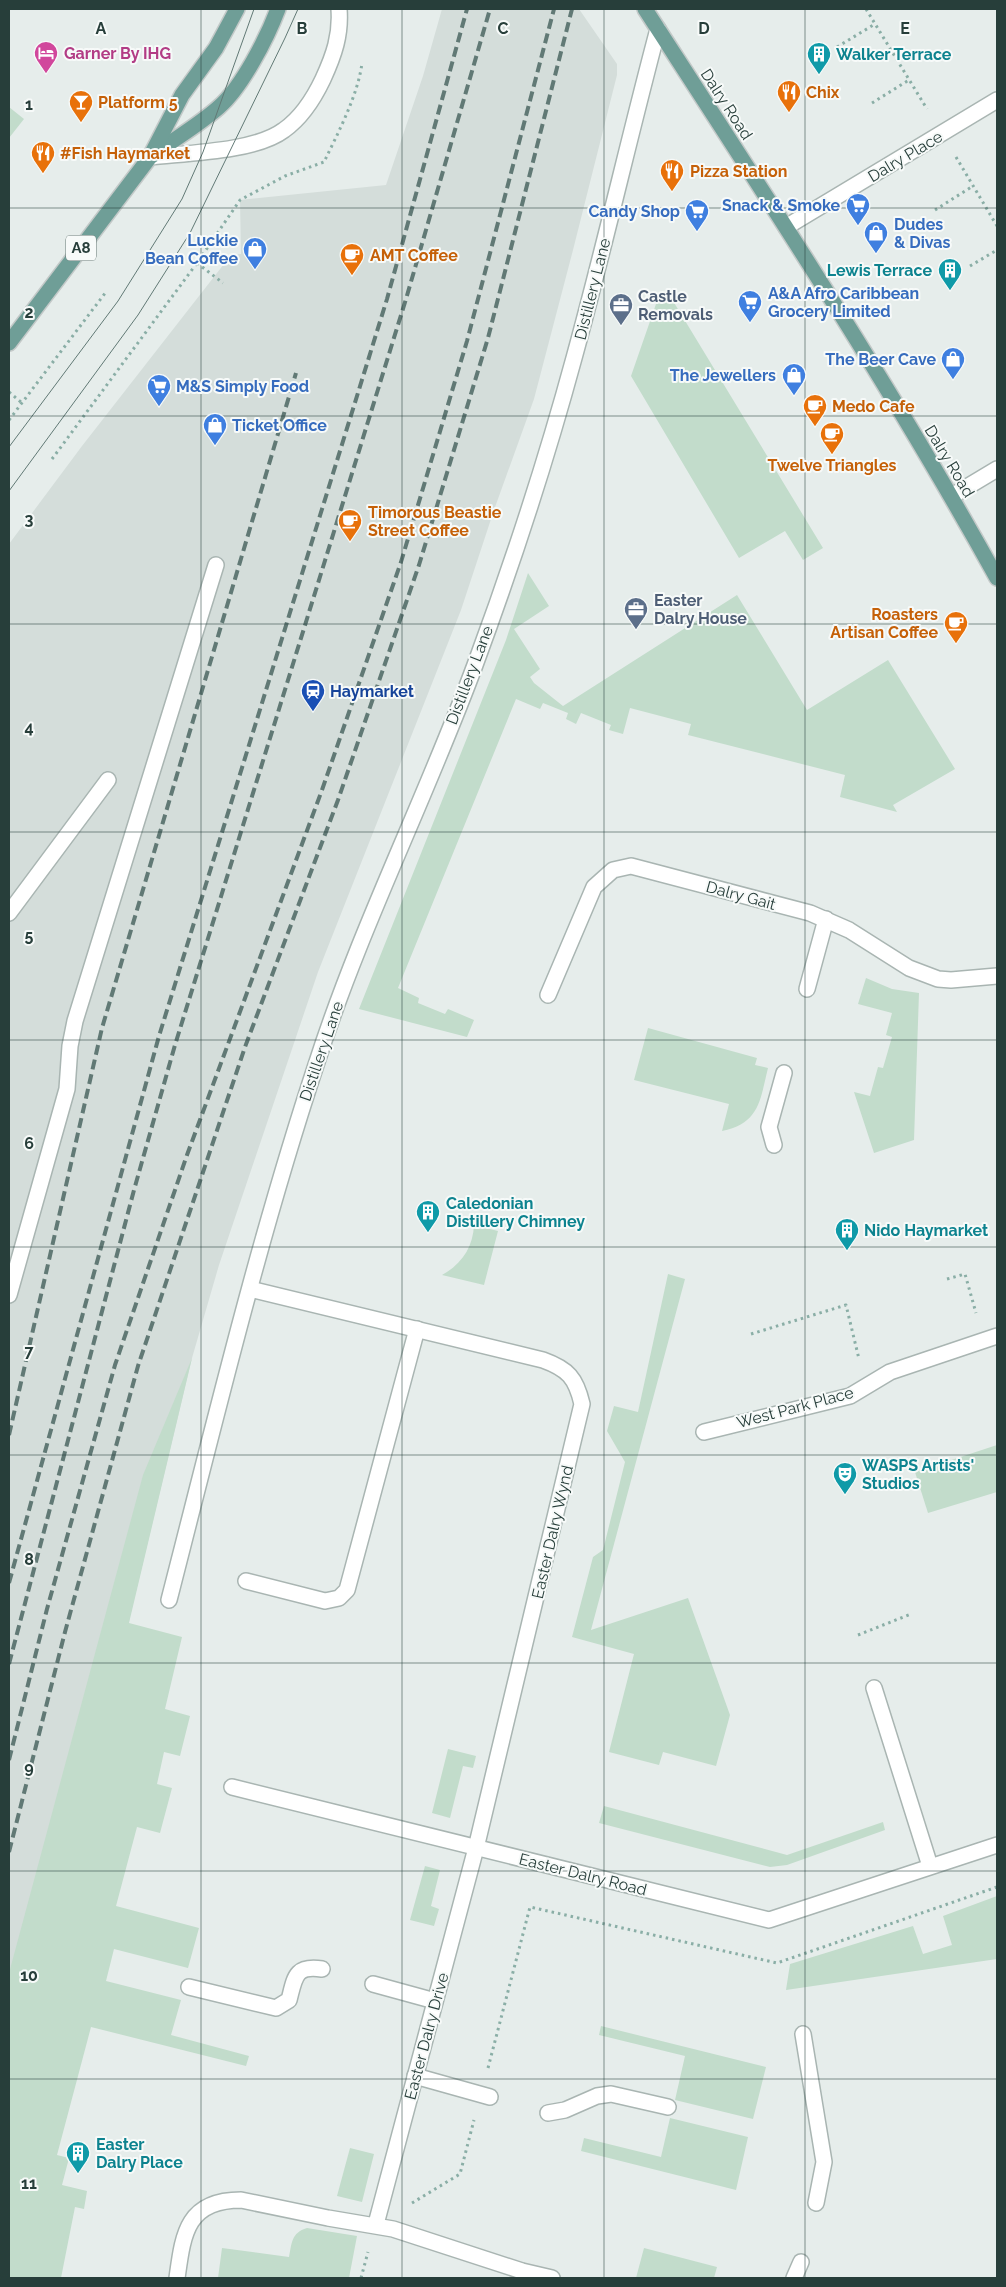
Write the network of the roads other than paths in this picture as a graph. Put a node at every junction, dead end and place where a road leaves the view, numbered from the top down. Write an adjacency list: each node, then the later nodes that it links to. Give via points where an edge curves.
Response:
1 (237, 9): 7 (main road, A8, via 216,48 182,95)
2 (278, 9): 7 (main road, A8, via 246,72 220,106)
3 (339, 9): 7 (street, via 335,53 320,87 302,114 284,131 262,141 232,148)
4 (645, 9): 5 (main road, Dalry Road)
5 (658, 29): 8 (main road, Dalry Road); 22 (street, Distillery Lane, via 574,360 527,514 475,666 339,998 288,1150)
6 (997, 100): 8 (street, Dalry Place)
7 (150, 157): 9 (main road, A8)
8 (786, 228): 11 (main road, Dalry Road)
9 (10, 341)
10 (997, 469): 11 (street)
11 (952, 496): 13 (main road, Dalry Road)
12 (216, 565): 23 (street, via 76,1021 70,1046 67,1089)
13 (997, 578)
14 (108, 780): 15 (street)
15 (9, 912)
16 (826, 919): 17 (street, Dalry Gait, via 924,975 951,980); 18 (street); 19 (street, Dalry Gait, via 643,868 621,868 606,874 594,887)
17 (997, 976)
18 (807, 989)
19 (548, 995)
20 (784, 1073): 21 (street, via 769,1126)
21 (774, 1145)
22 (250, 1290): 24 (street, Easter Dalry Wynd); 28 (street, Distillery Lane)
23 (9, 1295)
24 (417, 1329): 27 (street, via 347,1590 339,1598 325,1601); 32 (street, Easter Dalry Wynd, via 559,1365 578,1388 582,1404)
25 (990, 1338): 26 (street, West Park Place, via 890,1372 850,1396)
26 (704, 1432)
27 (246, 1581)
28 (169, 1600)
29 (874, 1688): 33 (street)
30 (232, 1787): 32 (street, Easter Dalry Road)
31 (997, 1845): 33 (street, Easter Dalry Road)
32 (476, 1848): 33 (street, Easter Dalry Road, via 769,1920); 37 (street, Easter Dalry Drive)
33 (930, 1866)
34 (322, 1969): 36 (street, via 308,1967 302,1970 294,1980 289,2000 276,2008)
35 (373, 1984): 37 (street)
36 (189, 1987)
37 (435, 2001): 39 (street, Easter Dalry Drive)
38 (803, 2034): 43 (street, via 824,2162)
39 (415, 2076): 40 (street); 44 (street, Easter Dalry Drive)
40 (486, 2096)
41 (668, 2107): 42 (street, via 603,2094 572,2108)
42 (548, 2113)
43 (816, 2203)
44 (376, 2224): 46 (street, via 408,2232); 47 (street, via 241,2200 221,2201 197,2215 186,2229)
45 (801, 2262): 49 (street)
46 (521, 2274): 48 (street)
47 (177, 2278)
48 (552, 2278)
49 (794, 2278)

